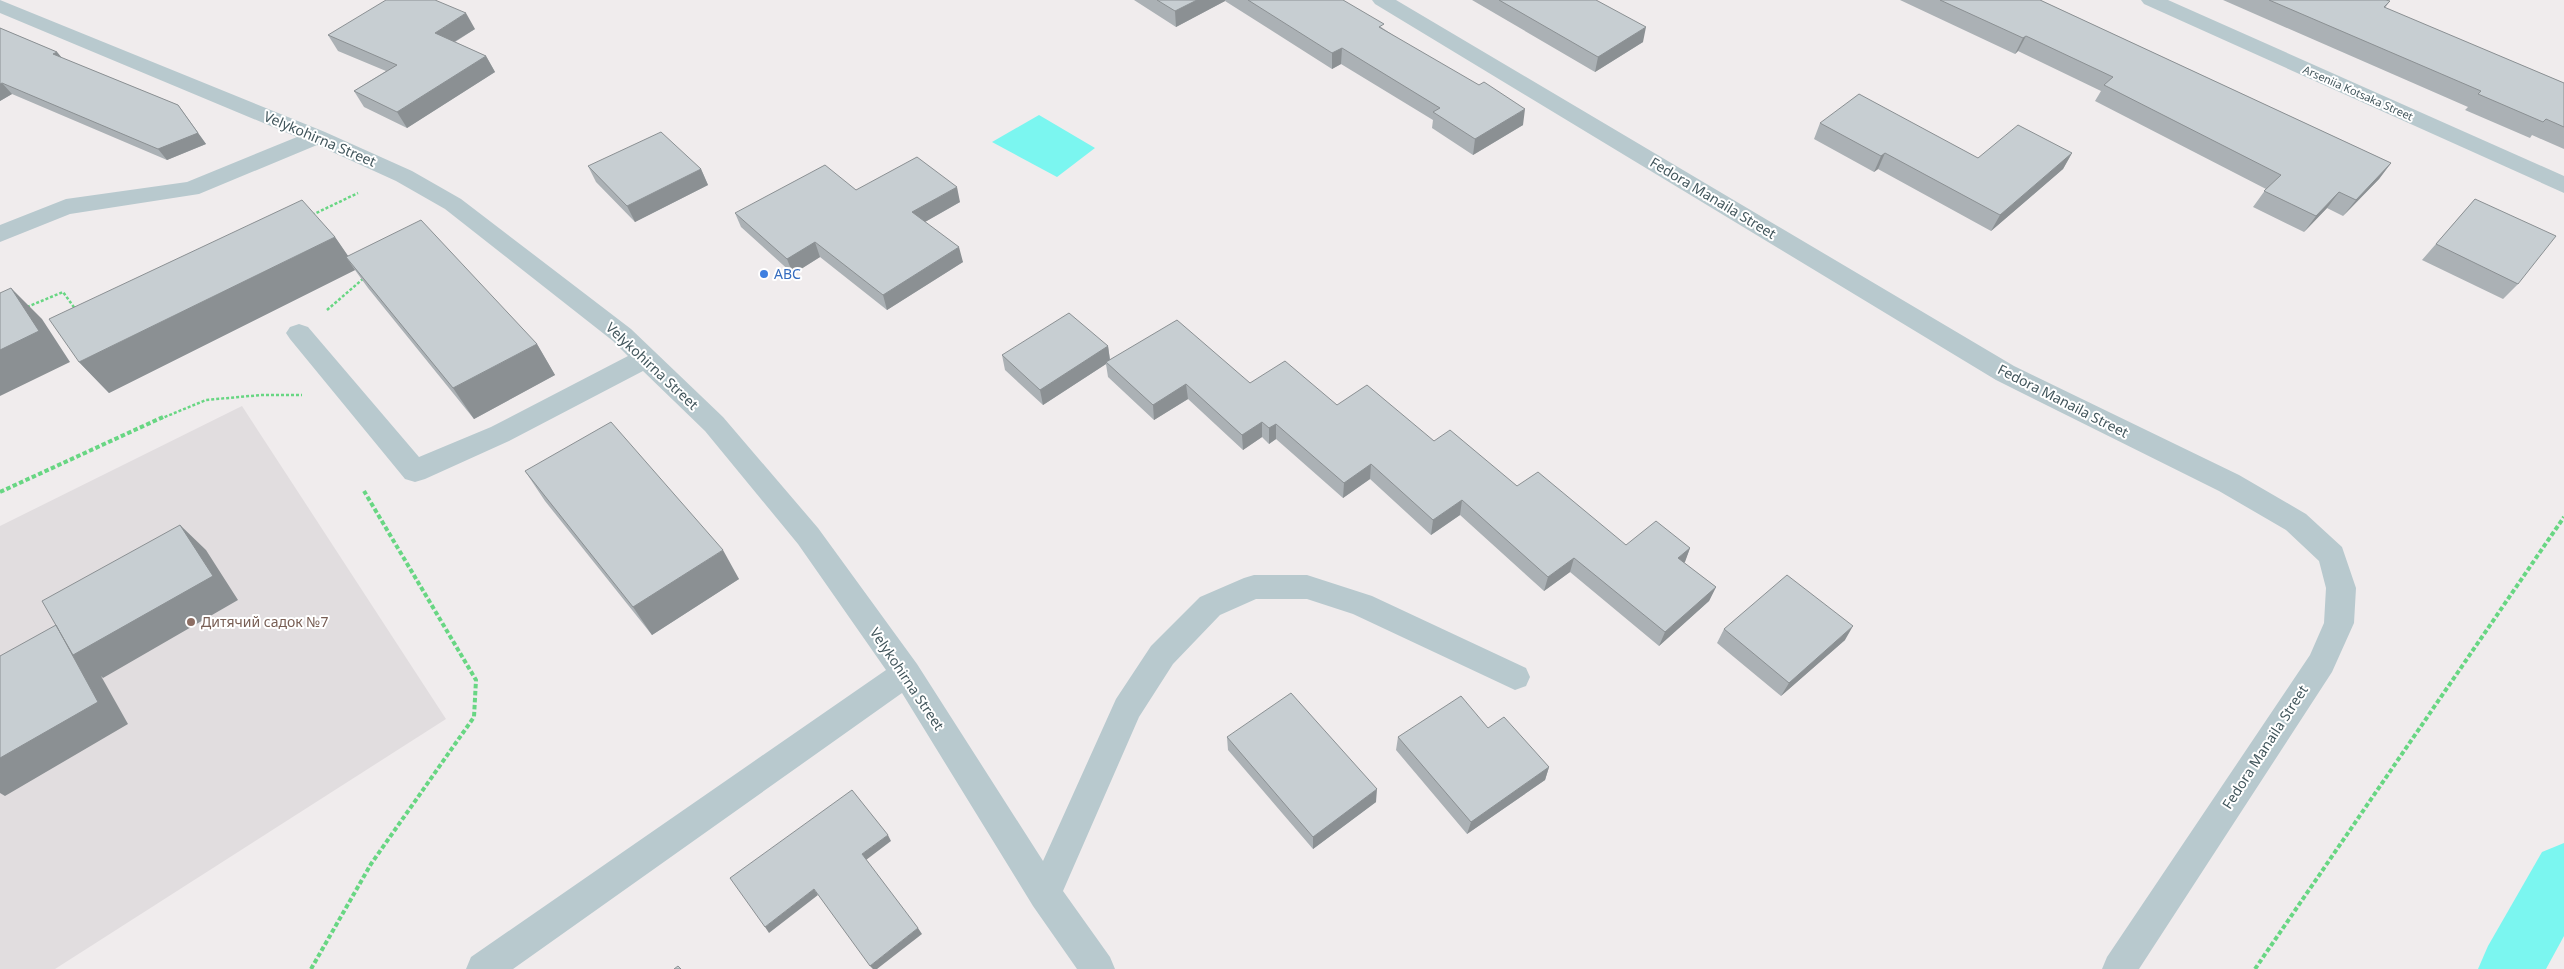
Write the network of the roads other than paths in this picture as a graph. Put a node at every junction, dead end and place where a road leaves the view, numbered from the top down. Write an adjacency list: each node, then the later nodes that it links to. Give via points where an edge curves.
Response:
1 (1382, 0): 14 (street, Fedora Manaila Street, via 2005,373 2220,478 2271,507 2296,522 2332,555 2341,588 2339,623 2321,662)
2 (2151, 0): 5 (street, Arseniia Kotsaka Street)
3 (0, 6): 4 (street, Velykohirna Street)
4 (317, 137): 6 (street, via 191,189 66,207); 8 (street, Velykohirna Street, via 404,176 453,204 622,335)
5 (2564, 185)
6 (0, 234)
7 (299, 332): 8 (street, via 415,471 500,434)
8 (645, 358): 9 (street, Velykohirna Street, via 714,424 808,536)
9 (906, 673): 11 (street, Velykohirna Street); 12 (street)
10 (1515, 677): 11 (street, via 1362,605 1307,587 1254,587 1210,606 1162,655 1128,709)
11 (1045, 894): 13 (street, Velykohirna Street)
12 (483, 969)
13 (1098, 969)
14 (2119, 969)

